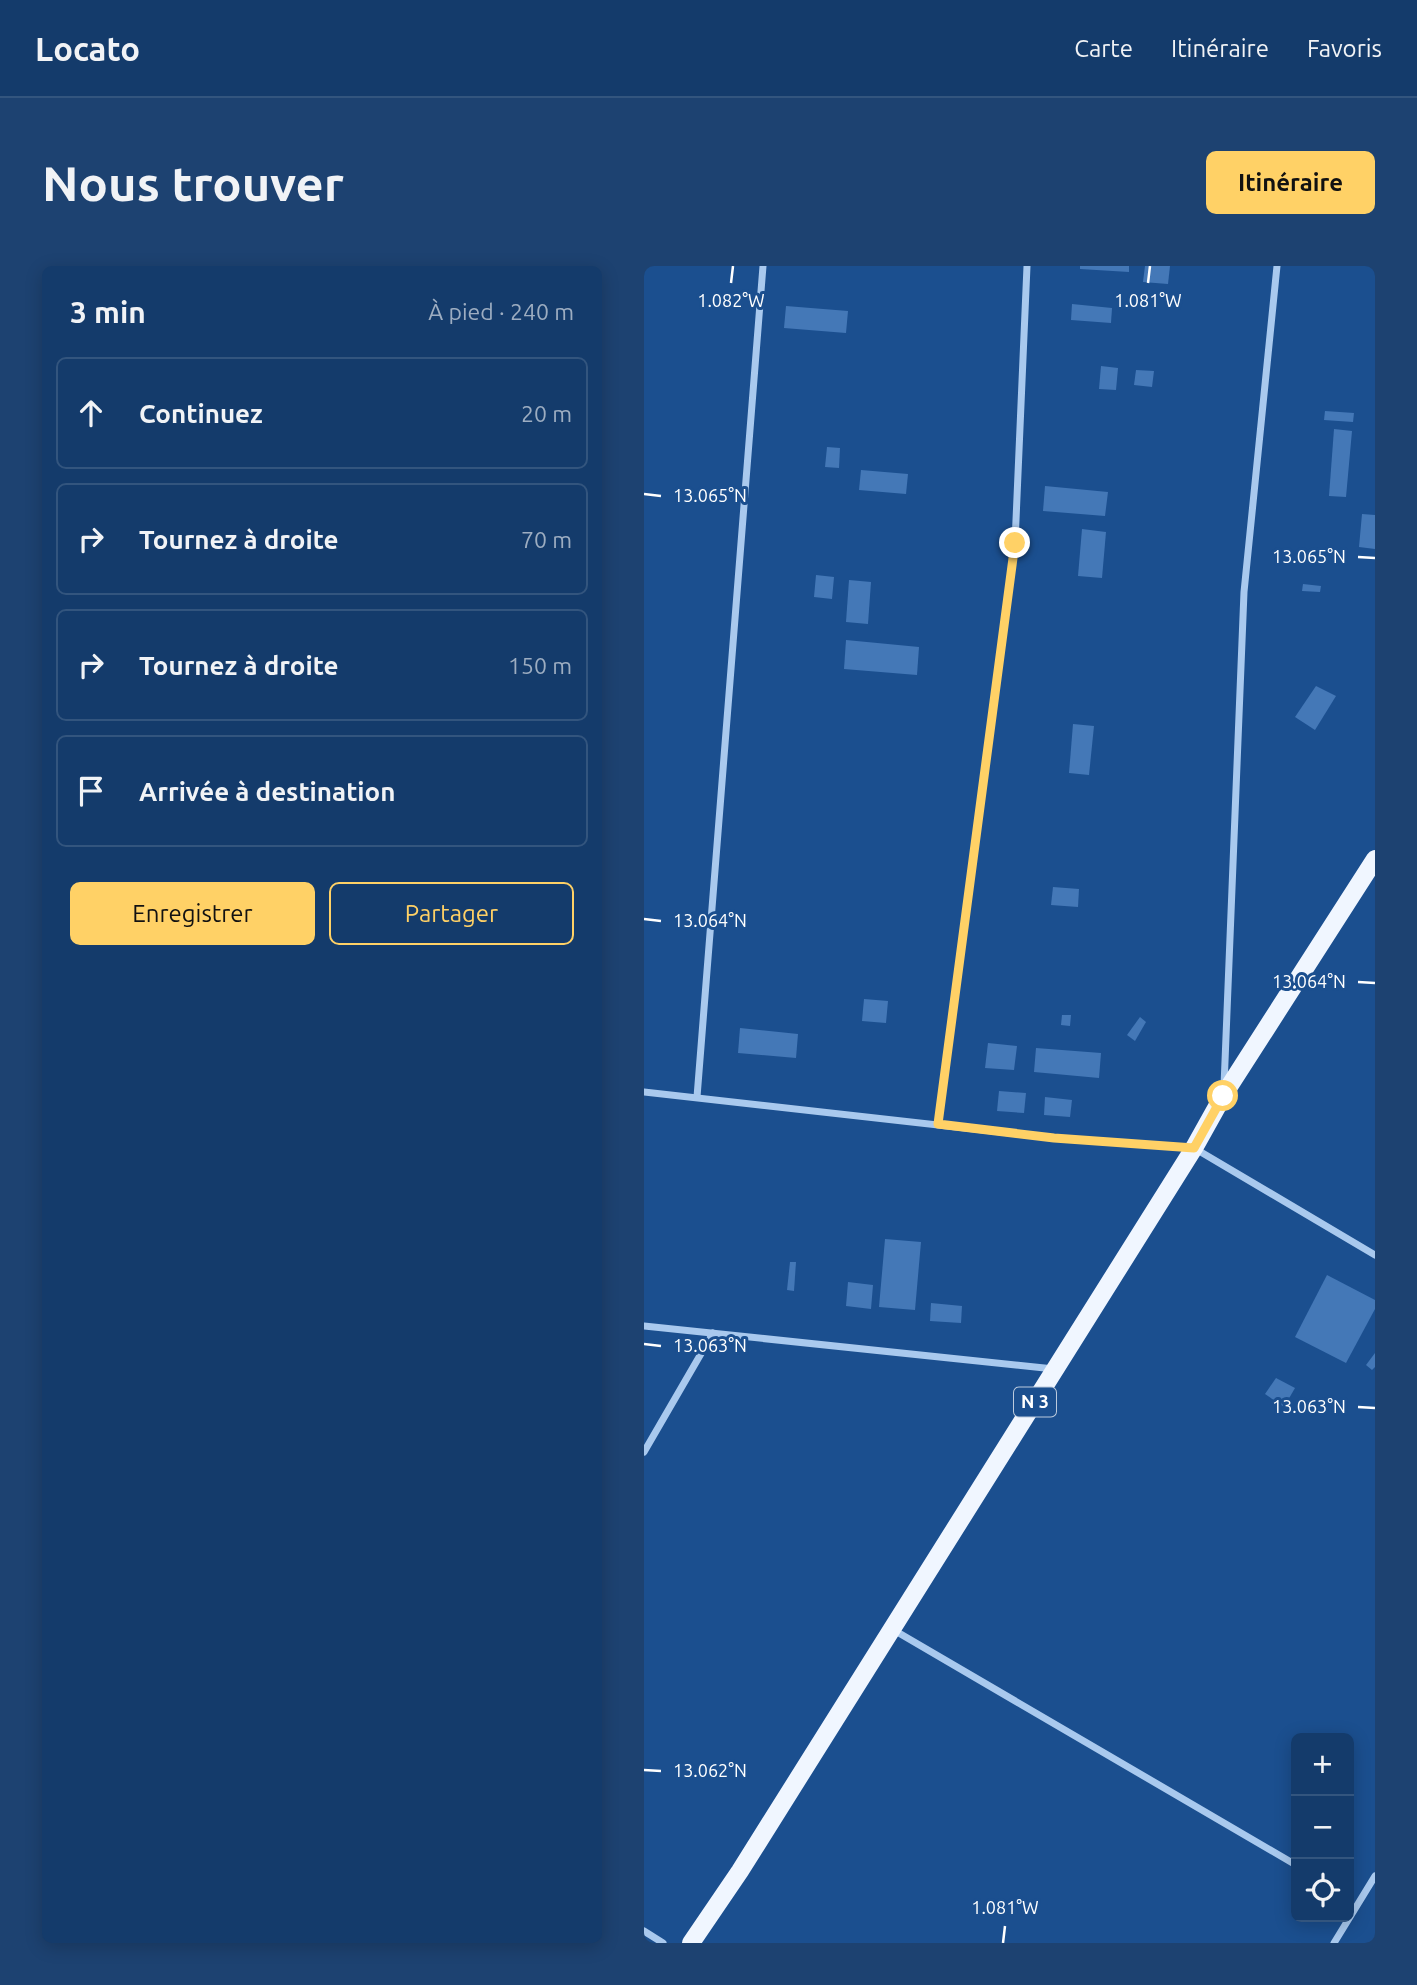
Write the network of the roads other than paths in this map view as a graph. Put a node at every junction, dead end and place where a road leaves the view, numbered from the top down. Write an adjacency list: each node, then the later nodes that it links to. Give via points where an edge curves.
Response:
1 (763, 266): 7 (street)
2 (1027, 266): 8 (street, via 1015,543)
3 (1277, 266): 6 (street, via 1244,592)
4 (1375, 859): 6 (main road, N 3)
5 (644, 1092): 7 (street)
6 (1223, 1096): 9 (main road, N 3)
7 (696, 1097): 8 (street)
8 (938, 1124): 9 (street)
9 (1194, 1148): 10 (street); 13 (main road, N 3)
10 (1375, 1255)
11 (644, 1326): 12 (street)
12 (713, 1333): 13 (street); 14 (street)
13 (1055, 1369): 15 (main road, N 3)
14 (644, 1451)
15 (892, 1629): 16 (street); 22 (main road, N 3)
16 (1291, 1863)
17 (1375, 1876): 19 (street)
18 (1354, 1899): 19 (street)
19 (1359, 1902): 23 (street)
20 (644, 1931): 21 (street)
21 (663, 1943)
22 (691, 1943)
23 (1334, 1943)

